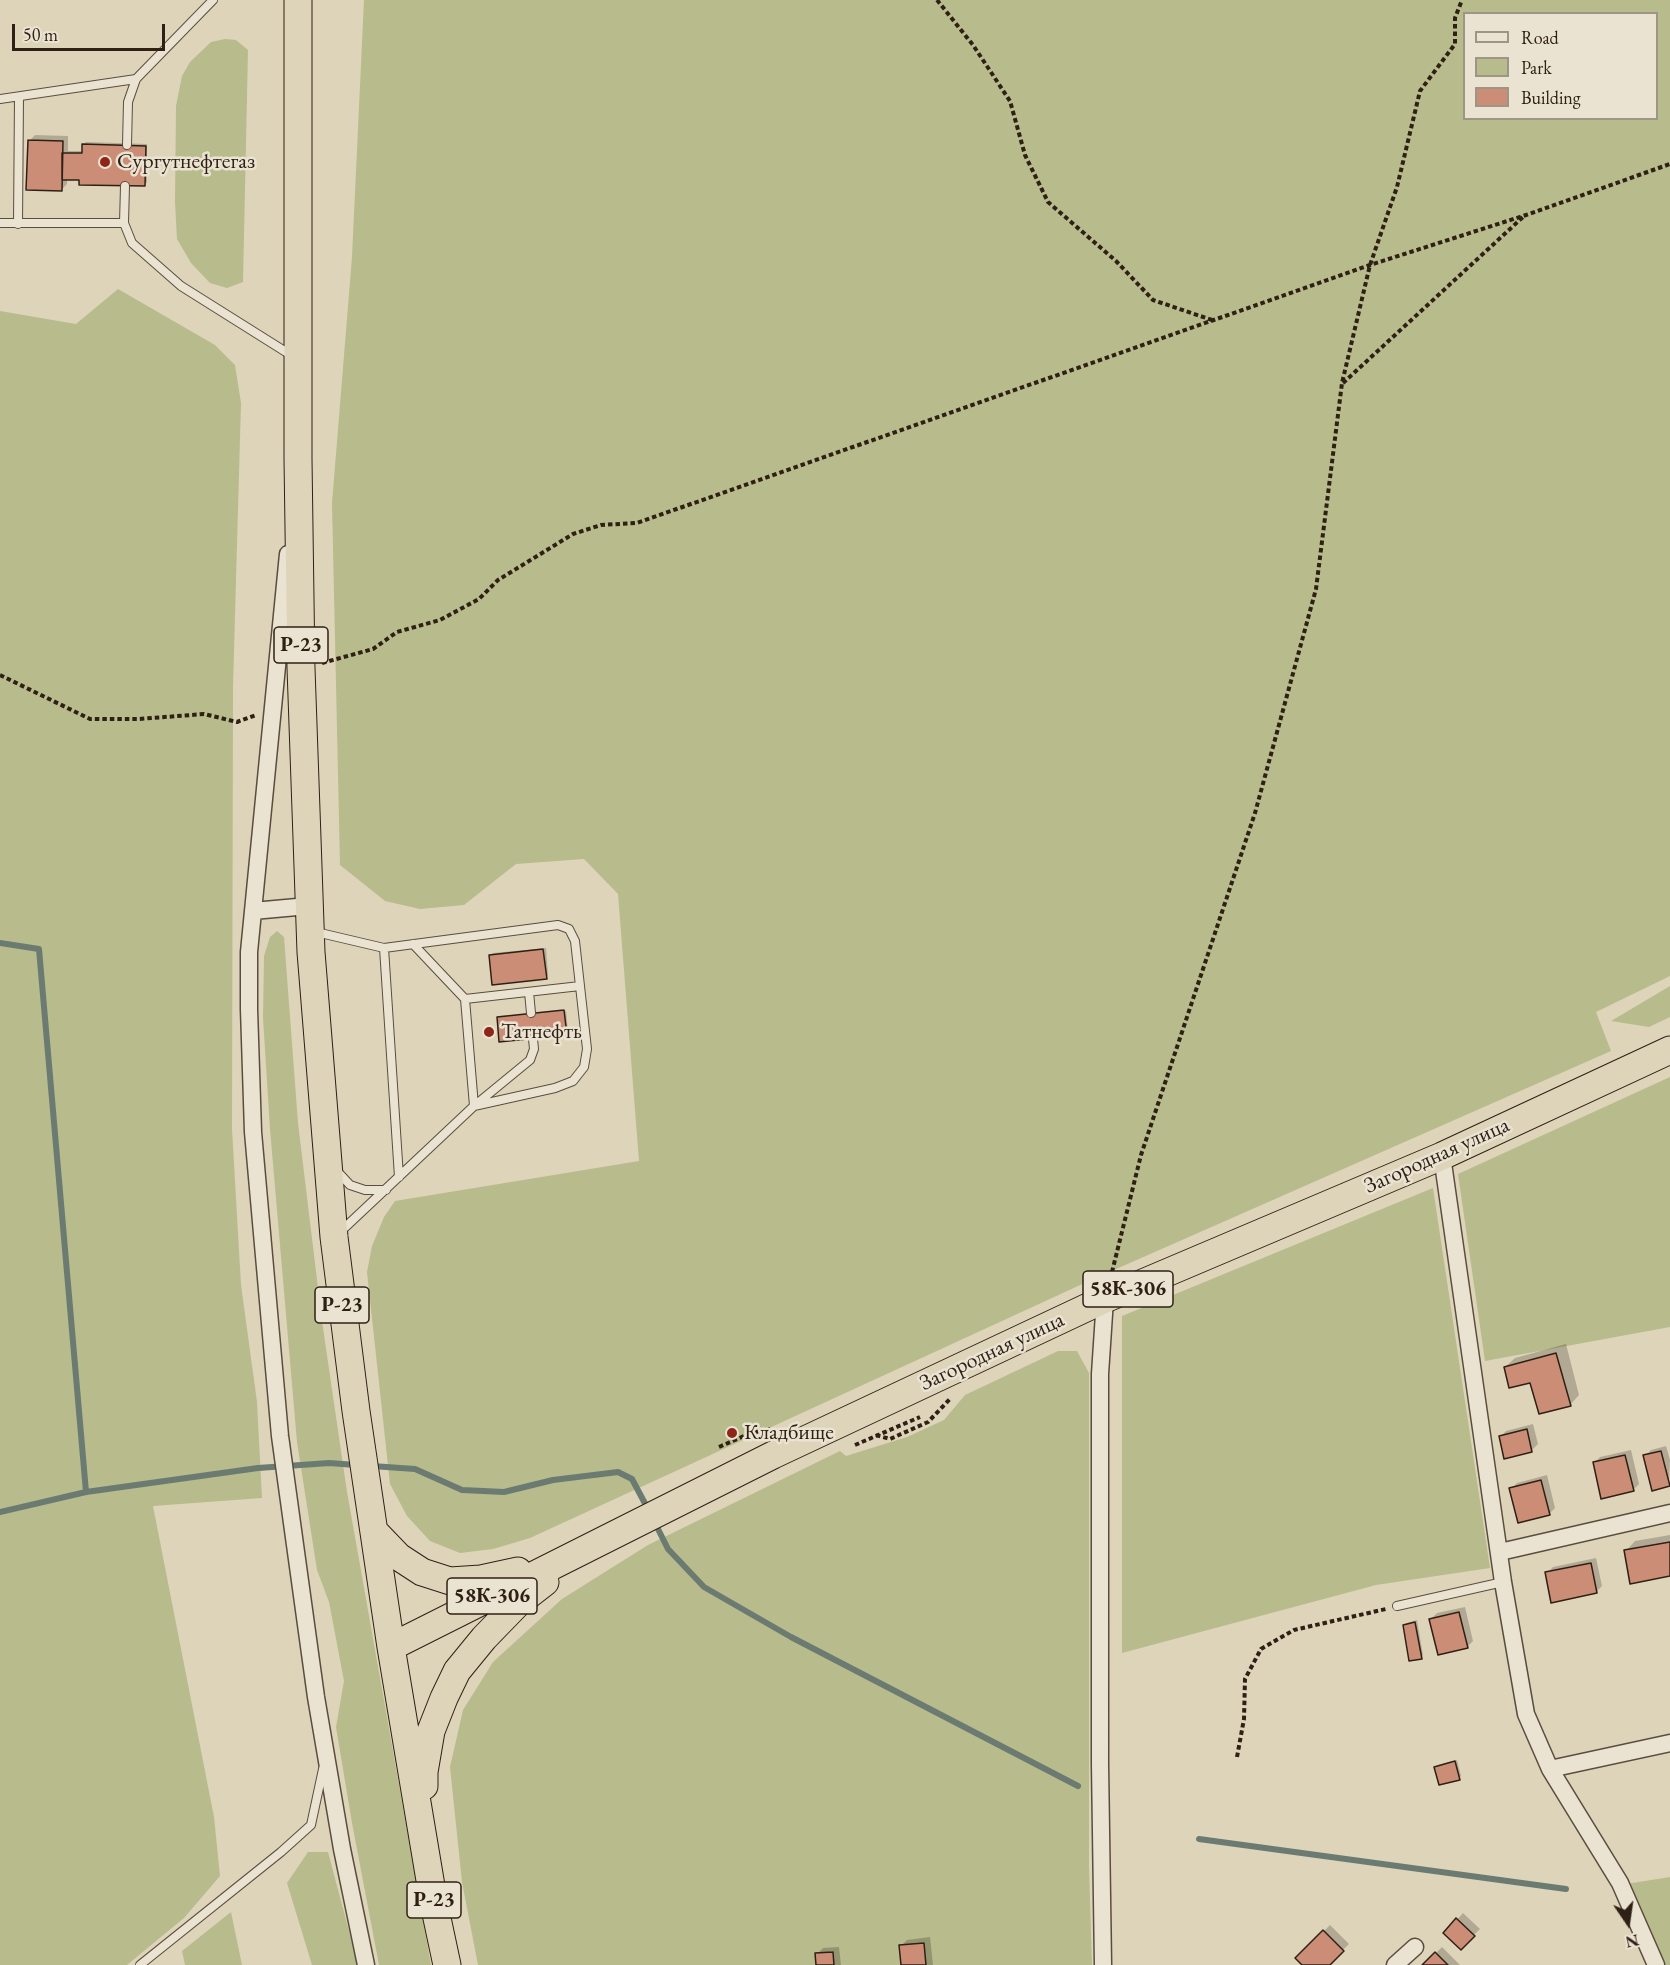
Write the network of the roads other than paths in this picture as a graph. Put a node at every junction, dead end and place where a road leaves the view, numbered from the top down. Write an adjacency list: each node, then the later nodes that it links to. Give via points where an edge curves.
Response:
1 (213, 0): 3 (lane)
2 (298, 0): 11 (highway, Р-23)
3 (136, 79): 4 (lane); 6 (lane, via 128,102)
4 (19, 97): 5 (lane); 10 (lane)
5 (0, 99)
6 (127, 145)
7 (125, 186): 8 (lane)
8 (124, 223): 10 (lane); 11 (lane, via 132,243 181,286)
9 (0, 224): 10 (lane)
10 (18, 224)
11 (298, 360): 12 (highway, Р-23)
12 (298, 459): 13 (street); 14 (highway, Р-23)
13 (252, 910): 14 (street); 38 (street, via 249,1009 253,1132 280,1436)
14 (309, 918): 16 (lane); 25 (highway, Р-23)
15 (413, 944): 16 (lane); 17 (lane, via 558,925 569,929 575,941); 19 (lane)
16 (384, 948): 26 (lane)
17 (580, 986): 18 (lane); 23 (lane, via 587,1049 584,1067 573,1081)
18 (529, 992): 19 (lane); 20 (lane)
19 (465, 999): 23 (lane)
20 (531, 1013)
21 (533, 1039): 23 (lane, via 530,1060)
22 (1670, 1050): 24 (highway, Загородная улица / 58К-306)
23 (474, 1106): 26 (lane)
24 (1442, 1156): 29 (highway, Загородная улица / 58К-306); 33 (street)
25 (328, 1157): 27 (lane, via 350,1185); 28 (highway, Р-23)
26 (399, 1177): 27 (lane)
27 (386, 1190): 28 (lane)
28 (334, 1237): 31 (highway, Р-23)
29 (1105, 1299): 32 (highway, Загородная улица / 58К-306, via 773,1455); 45 (street, via 1100,1374)
30 (1670, 1513): 33 (street)
31 (374, 1531): 32 (highway, via 399,1557 422,1572 450,1581 481,1580 524,1570); 36 (highway, Р-23)
32 (593, 1545): 36 (highway, Загородная улица / 58К-306); 40 (highway, via 518,1603 457,1671 431,1731 424,1772)
33 (1500, 1552): 34 (street)
34 (1503, 1582): 35 (lane); 39 (street, via 1526,1714)
35 (1397, 1606)
36 (391, 1647): 40 (highway, Р-23)
37 (1670, 1743): 39 (street)
38 (326, 1757): 42 (lane, via 311,1825); 43 (street)
39 (1550, 1770): 47 (street, via 1620,1883)
40 (423, 1835): 44 (highway, Р-23)
41 (1414, 1947): 46 (street)
42 (140, 1965)
43 (366, 1965)
44 (447, 1965)
45 (1103, 1965)
46 (1395, 1965)
47 (1656, 1965)

